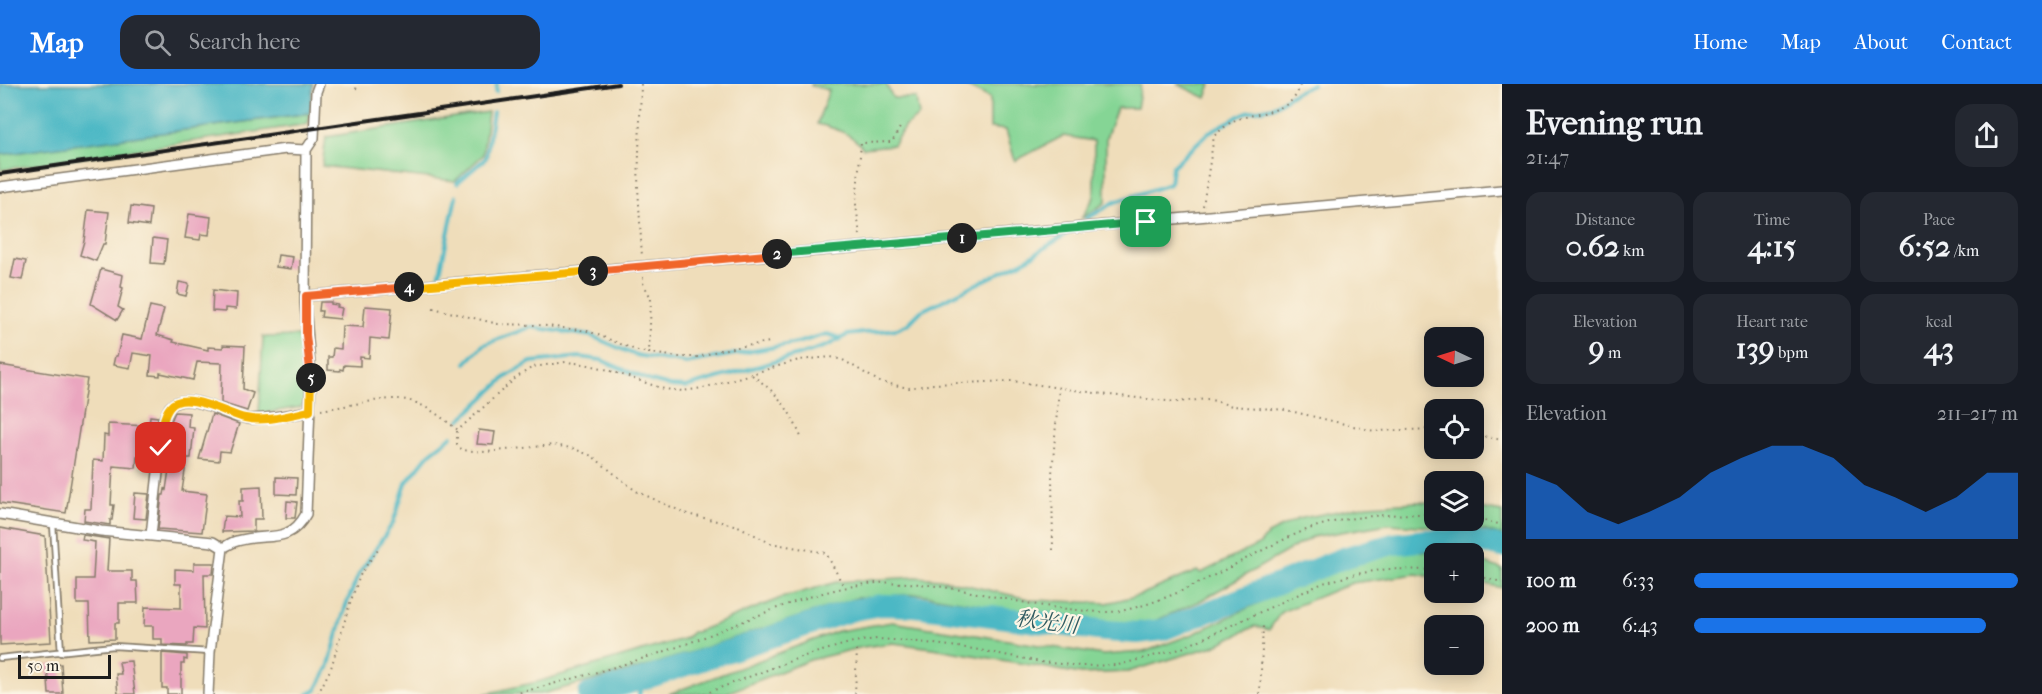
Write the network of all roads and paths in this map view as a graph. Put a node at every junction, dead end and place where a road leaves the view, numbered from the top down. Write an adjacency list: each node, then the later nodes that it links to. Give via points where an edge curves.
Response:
1 (319, 84): 7 (street, via 314,138)
2 (358, 84): 5 (path)
3 (641, 84): 12 (path, via 638,187)
4 (1300, 85): 10 (path, via 1289,102 1233,122 1214,136)
5 (356, 89)
6 (902, 124): 11 (path, via 892,142 861,143 856,205)
7 (306, 150): 8 (street, via 286,149); 13 (street)
8 (0, 187)
9 (1502, 190): 10 (street)
10 (1202, 217): 11 (street)
11 (862, 247): 12 (street)
12 (642, 266): 13 (street); 16 (path, via 643,283 651,298)
13 (306, 296): 19 (street)
14 (434, 308): 16 (path, via 498,324 588,331)
15 (770, 342): 16 (path, via 699,357)
16 (649, 354)
17 (750, 374): 18 (path, via 799,360 831,357 880,382 909,388 1012,381); 21 (path, via 683,391 664,389 584,364 566,362 533,367); 22 (path, via 774,392 792,415)
18 (1059, 387): 20 (path, via 1177,402 1208,399 1232,406 1286,410 1374,431); 33 (path, via 1052,474)
19 (310, 411): 21 (path, via 400,399 434,412); 30 (street, via 247,419 205,404 176,402 164,419); 31 (street, via 306,514 300,526 286,535 237,541)
20 (1424, 429)
21 (458, 430): 37 (path, via 457,444 462,450 486,452 553,445 585,452 636,491 687,514 738,526 770,543 826,553)
22 (801, 436)
23 (1484, 436): 24 (path)
24 (1502, 440)
25 (0, 514): 28 (street)
26 (1424, 514): 37 (path, via 1388,514 1304,531 1158,601 1123,610 1091,612 1050,607 912,584)
27 (1484, 520): 29 (path)
28 (53, 524): 30 (street); 41 (lane)
29 (1502, 525)
30 (151, 535): 31 (street, via 213,542)
31 (223, 548): 40 (street)
32 (378, 549): 44 (path, via 362,573 331,668)
33 (1053, 550)
34 (1424, 570): 46 (path, via 1356,573 1323,583 1180,649 1118,666 1041,662 974,649 877,639 801,657)
35 (1484, 578): 36 (path)
36 (1502, 582)
37 (844, 587): 45 (path, via 686,644)
38 (1263, 626): 48 (path)
39 (857, 650): 47 (path)
40 (210, 652): 41 (lane, via 114,646); 43 (street)
41 (61, 653): 42 (lane)
42 (0, 658)
43 (208, 694)
44 (317, 694)
45 (514, 694)
46 (704, 694)
47 (855, 694)
48 (1260, 694)

